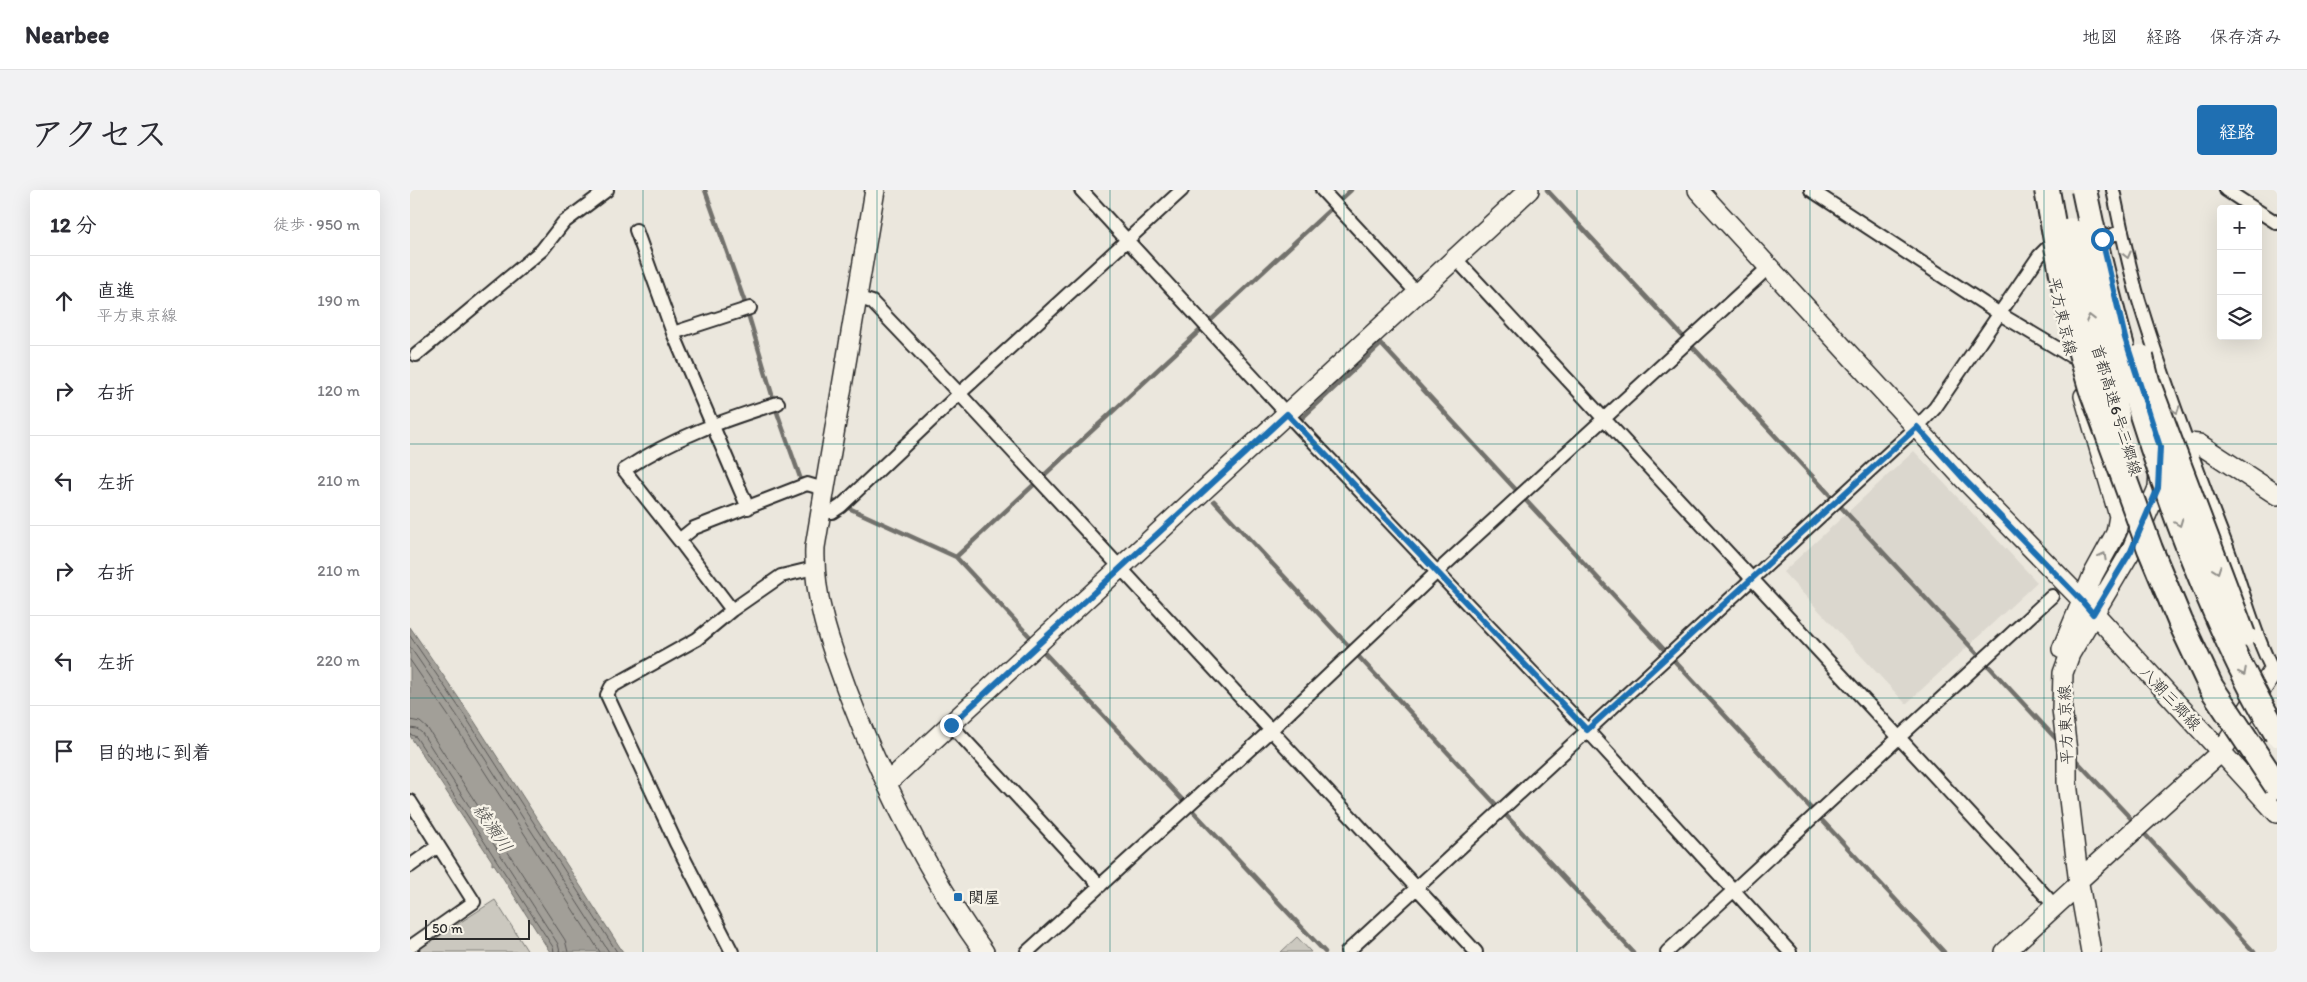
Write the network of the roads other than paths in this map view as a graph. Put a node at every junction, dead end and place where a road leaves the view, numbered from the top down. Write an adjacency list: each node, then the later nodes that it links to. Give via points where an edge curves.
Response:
1 (607, 190): 32 (street, via 563,223 542,250)
2 (875, 190): 28 (street)
3 (1081, 190): 23 (street)
4 (1182, 190): 23 (street)
5 (1322, 190): 27 (street)
6 (1529, 190): 25 (street)
7 (1698, 190): 26 (street, 八潮三郷線)
8 (1811, 190): 30 (street)
9 (2040, 190): 24 (street, 平方東京線)
10 (2047, 190): 62 (highway, bridge, via 2068,308 2091,388 2150,549 2211,687)
11 (2062, 190): 62 (highway, 首都高速6号三郷線, one-way to 11, bridge, via 2192,616 2156,532 2132,464 2088,312)
12 (2084, 190): 58 (highway, 首都高速6号三郷線, one-way to 58, bridge, via 2110,307 2151,445 2205,588 2234,654)
13 (2093, 190): 22 (street, 平方東京線)
14 (2100, 190): 54 (highway, one-way to 54, bridge, via 2121,284 2148,381 2236,621)
15 (2113, 190): 21 (street)
16 (2226, 190): 17 (street)
17 (2249, 205)
18 (2262, 214): 19 (street)
19 (2277, 223)
20 (636, 230): 31 (street)
21 (2122, 231): 22 (street); 40 (street, one-way to 40, via 2139,300)
22 (2102, 239): 51 (street, 平方東京線, via 2125,338 2160,447 2158,488 2131,551)
23 (1128, 241): 34 (street); 36 (street)
24 (2048, 248): 30 (street, via 2039,256); 33 (street, 平方東京線)
25 (1455, 258): 27 (street); 37 (street)
26 (1769, 267): 37 (street); 39 (street, 八潮三郷線)
27 (1418, 293): 36 (street)
28 (856, 297): 34 (street, via 872,302); 41 (street)
29 (750, 308): 31 (street)
30 (2000, 314): 33 (street); 39 (street, via 1935,408)
31 (673, 333): 38 (street)
32 (416, 355)
33 (2072, 357): 51 (street, 平方東京線, one-way to 33, via 2093,574 2116,533 2119,516)
34 (959, 394): 44 (street, via 841,506 832,512); 47 (street)
35 (778, 403): 38 (street)
36 (1287, 414): 47 (street); 48 (street)
37 (1603, 418): 48 (street); 49 (street)
38 (712, 424): 43 (street); 45 (street, via 651,452 624,470)
39 (1917, 427): 49 (street); 51 (street, 八潮三郷線)
40 (2187, 443): 42 (street, via 2199,444); 53 (street, via 2243,590 2254,629)
41 (824, 489): 43 (street, via 807,484); 44 (street)
42 (2277, 495)
43 (748, 508): 45 (street, via 694,528)
44 (820, 512): 46 (street)
45 (679, 540): 52 (street)
46 (814, 568): 52 (street, via 782,576); 61 (street, via 819,602 835,658)
47 (1120, 568): 55 (street); 56 (street)
48 (1438, 571): 56 (street); 57 (street)
49 (1753, 578): 57 (street); 59 (street)
50 (2052, 596): 59 (street)
51 (2088, 608): 60 (street, 八潮三郷線); 68 (street, 平方東京線, via 2064,642 2055,671 2051,706 2058,752 2067,782)
52 (732, 610): 74 (street, via 696,639 611,687 607,695)
53 (2275, 671): 60 (street)
54 (2277, 704)
55 (951, 725): 61 (street); 69 (street)
56 (1271, 730): 69 (street); 70 (street)
57 (1587, 730): 70 (street); 71 (street)
58 (2277, 734)
59 (1898, 736): 71 (street); 72 (street)
60 (2221, 752): 62 (street, 八潮三郷線); 68 (street)
61 (887, 783): 75 (street, via 945,891)
62 (2271, 788): 64 (street, 八潮三郷線); 65 (street, 八潮三郷線)
63 (410, 801): 66 (street)
64 (2277, 813)
65 (2277, 822)
66 (438, 846): 67 (street); 73 (street, via 474,902)
67 (410, 866)
68 (2079, 882): 72 (street); 82 (street, 平方東京線)
69 (1100, 886): 76 (street)
70 (1418, 889): 77 (street); 78 (street)
71 (1734, 890): 79 (street); 80 (street)
72 (2055, 906): 81 (street)
73 (410, 946)
74 (732, 952)
75 (984, 952)
76 (1027, 952)
77 (1347, 952)
78 (1476, 952)
79 (1667, 952)
80 (1790, 952)
81 (2005, 952)
82 (2091, 952)

